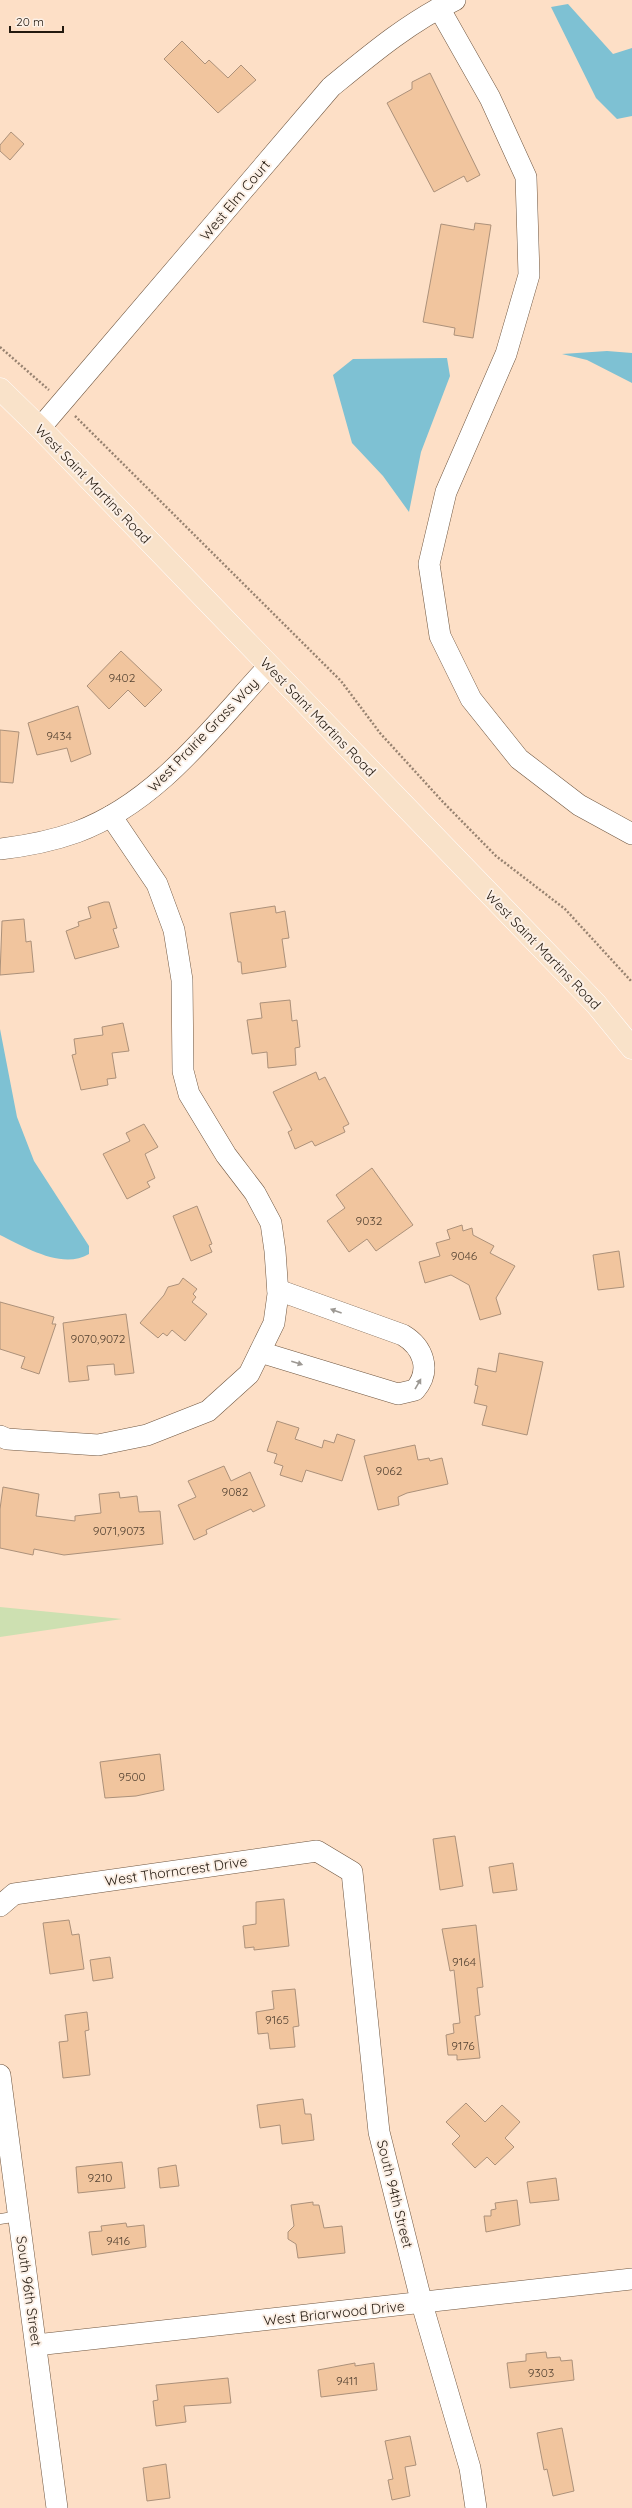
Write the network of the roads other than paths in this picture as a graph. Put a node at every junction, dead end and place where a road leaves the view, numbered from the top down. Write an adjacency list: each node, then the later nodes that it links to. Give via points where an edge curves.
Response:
1 (447, 4): 3 (street, West Elm Court, via 380,46 331,87); 6 (street, via 526,177 529,275 506,354 446,492 429,564 440,636 471,699 519,759 579,805)
2 (0, 389): 3 (main road, West Saint Martins Road)
3 (40, 428): 4 (main road, West Saint Martins Road)
4 (269, 666): 5 (street, West Prairie Grass Way, via 184,759 146,794); 8 (main road, West Saint Martins Road, via 596,1004)
5 (111, 816): 7 (street, West Prairie Grass Way, via 77,832 33,845); 9 (street, via 157,884 174,930 182,980 183,1071 187,1086 226,1155 255,1193 271,1223)
6 (632, 834)
7 (0, 849)
8 (632, 1048)
9 (278, 1290): 10 (street, via 274,1323); 10 (street, one-way to 9, via 398,1394 415,1390 423,1374 421,1352 415,1342 403,1335)
10 (260, 1352): 11 (street, via 249,1374 208,1411 147,1435 98,1445 7,1439)
11 (0, 1436)
12 (352, 1872): 13 (street, West Thorncrest Drive, via 317,1851 14,1894); 17 (street, South 94th Street, via 379,2132)
13 (0, 1906)
14 (0, 2075): 15 (street, South 96th Street)
15 (10, 2218): 18 (street, South 96th Street)
16 (632, 2280): 17 (street, West Briarwood Drive)
17 (422, 2304): 18 (street, West Briarwood Drive); 20 (street, South 94th Street, via 470,2468)
18 (36, 2345): 19 (street, South 96th Street)
19 (57, 2508)
20 (476, 2508)

